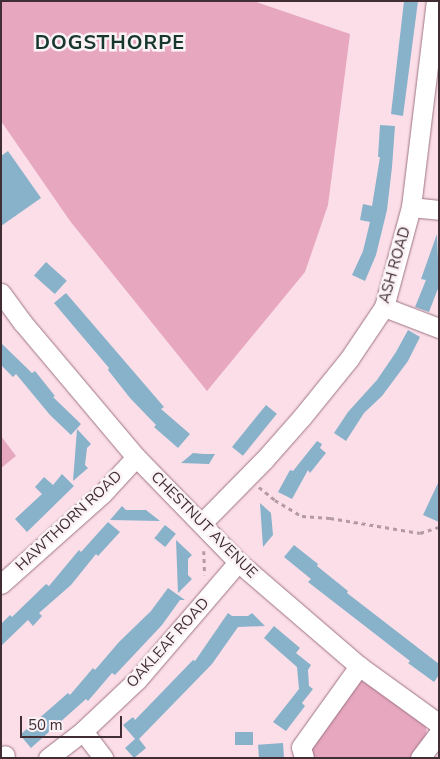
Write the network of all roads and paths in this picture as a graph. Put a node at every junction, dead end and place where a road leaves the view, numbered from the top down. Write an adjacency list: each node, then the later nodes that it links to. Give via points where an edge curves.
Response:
1 (436, 1): 2 (street, ASH ROAD)
2 (411, 207): 3 (street); 5 (street, ASH ROAD)
3 (439, 210)
4 (1, 293): 7 (street, CHESTNUT AVENUE, via 23,324)
5 (384, 307): 6 (street); 8 (street, ASH ROAD, via 349,359)
6 (439, 328)
7 (136, 458): 10 (street, CHESTNUT AVENUE); 13 (street, HAWTHORN ROAD, via 102,494)
8 (247, 477): 9 (path, via 275,500 302,516 420,534); 10 (street, ASH ROAD)
9 (439, 527)
10 (207, 540): 11 (street, CHESTNUT AVENUE); 12 (path)
11 (238, 562): 14 (street, CHESTNUT AVENUE); 16 (street, OAKLEAF ROAD, via 142,674)
12 (205, 582)
13 (1, 584)
14 (359, 666): 15 (street, CHESTNUT AVENUE); 20 (street, via 301,747)
15 (439, 724)
16 (82, 732): 18 (street, OAKLEAF ROAD); 19 (street)
17 (439, 733): 21 (street)
18 (48, 758)
19 (103, 758)
20 (304, 758)
21 (420, 758)

